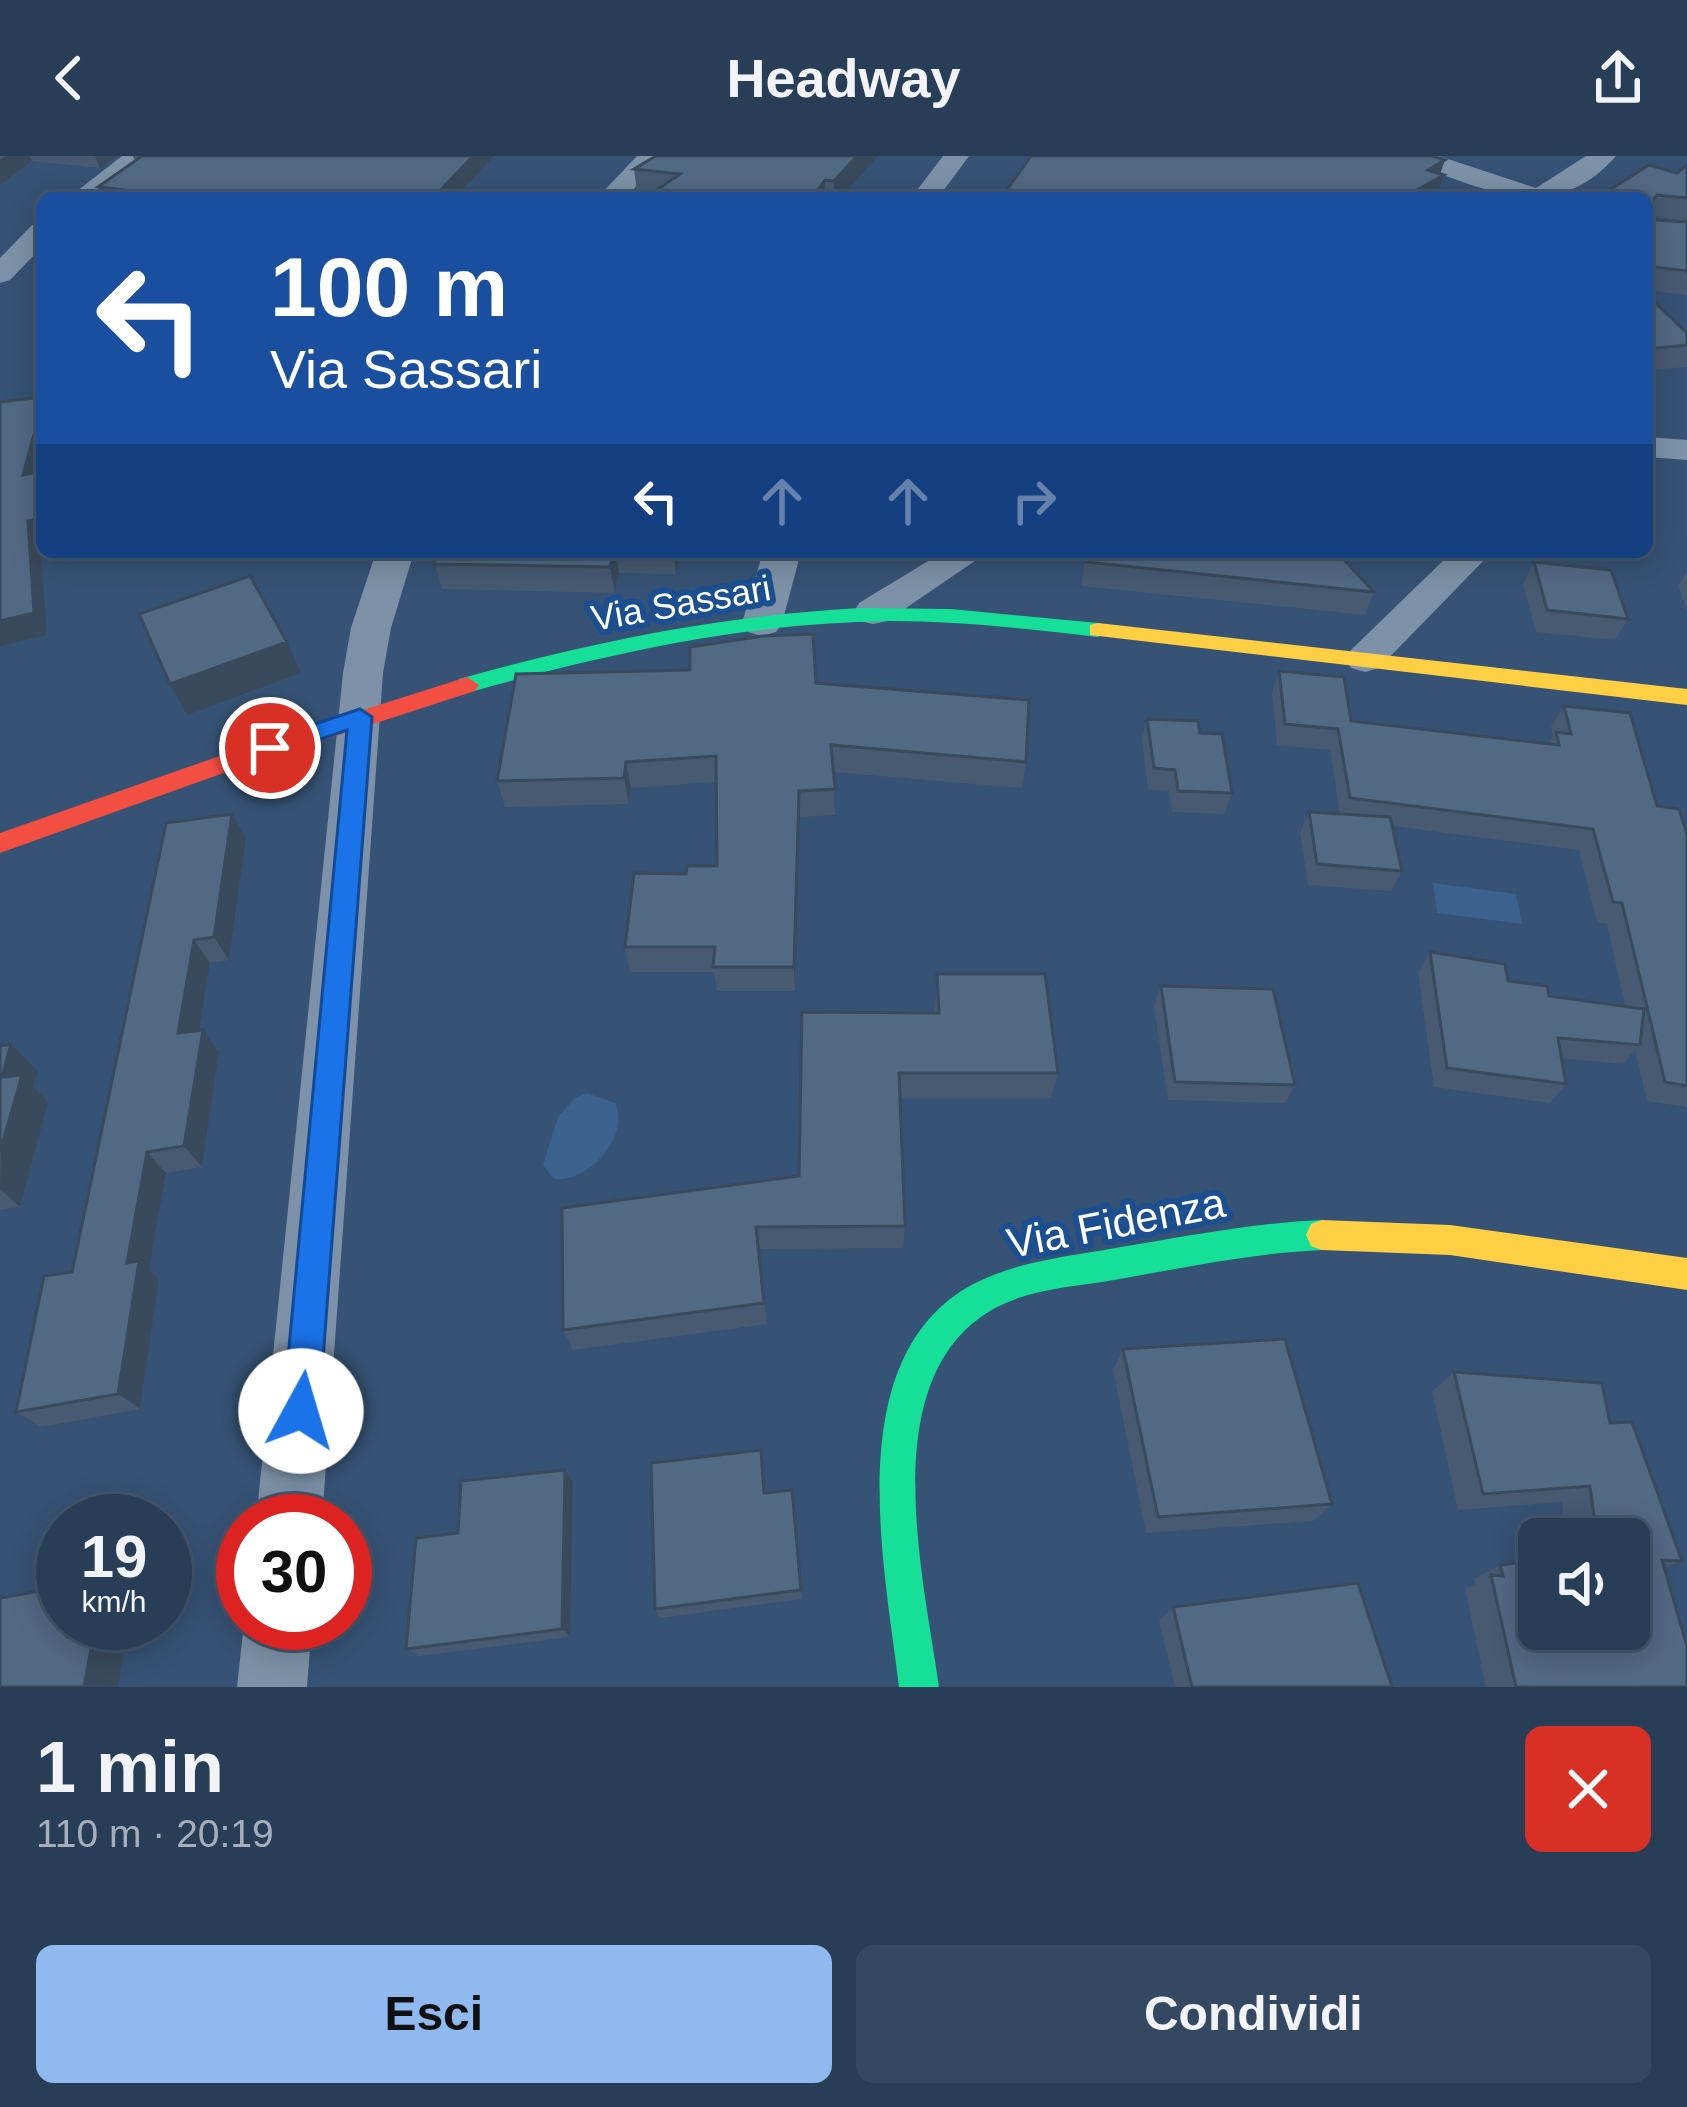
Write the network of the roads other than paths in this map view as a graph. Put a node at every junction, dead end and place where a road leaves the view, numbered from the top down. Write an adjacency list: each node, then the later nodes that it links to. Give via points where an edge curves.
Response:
1 (139, 156): 6 (street)
2 (652, 156): 7 (street)
3 (956, 156): 8 (street)
4 (1414, 156): 9 (street)
5 (1604, 156): 10 (street)
6 (89, 192)
7 (616, 192)
8 (929, 192)
9 (1520, 192)
10 (1547, 192)
11 (36, 237): 12 (street)
12 (0, 274)
13 (1653, 447): 14 (street)
14 (1687, 450)
15 (392, 558): 23 (street, via 371,628)
16 (780, 558): 20 (street)
17 (959, 558): 19 (street)
18 (1467, 558): 21 (street)
19 (873, 612): 20 (street, Via Sassari); 21 (street, Via Sassari)
20 (762, 622): 23 (street, Via Sassari, via 640,643)
21 (1364, 659): 22 (street, Via Sassari)
22 (1687, 697)
23 (360, 717): 24 (street, Via Sassari); 26 (street)
24 (0, 843)
25 (1687, 1274): 29 (street, Via Fidenza, via 1465,1242 1311,1235 1024,1280 978,1296 926,1348 901,1420)
26 (291, 1494)
27 (275, 1650): 28 (street)
28 (272, 1687)
29 (920, 1687)

